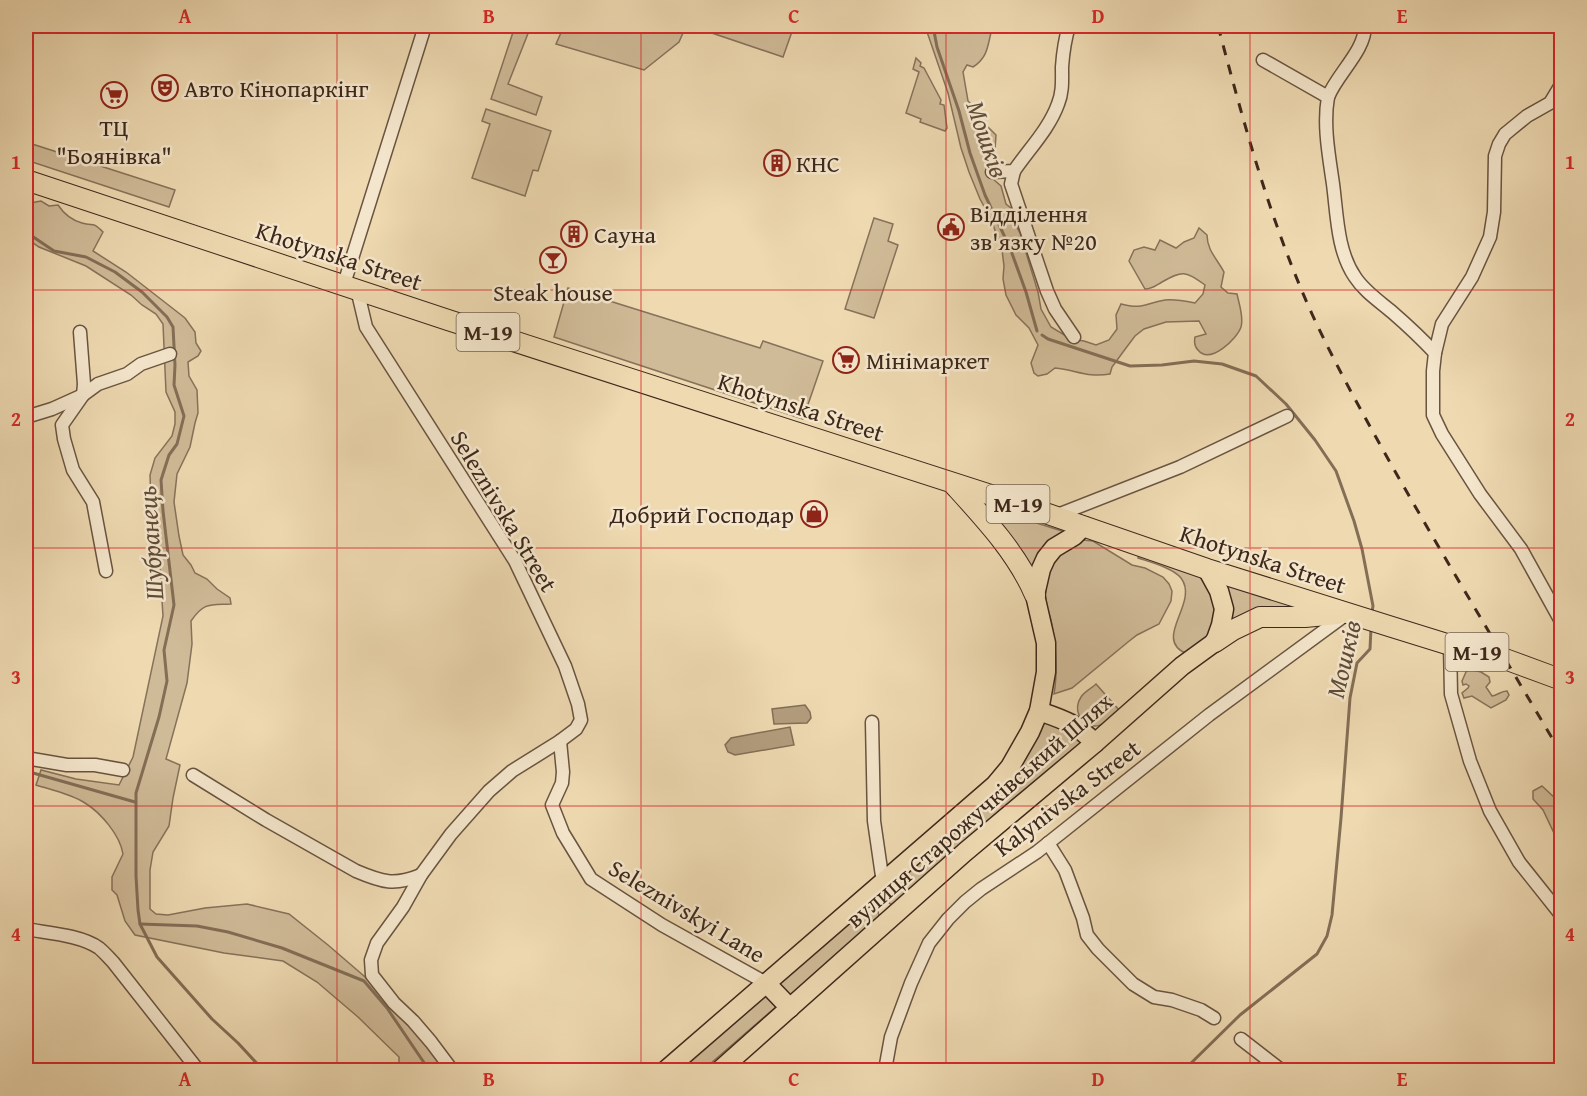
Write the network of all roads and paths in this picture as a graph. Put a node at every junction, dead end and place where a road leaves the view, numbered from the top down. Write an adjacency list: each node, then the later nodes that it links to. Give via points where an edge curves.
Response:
1 (425, 26): 10 (street)
2 (1069, 26): 7 (street, via 1059,104 1050,123)
3 (1365, 26): 6 (street, via 1360,45)
4 (1263, 60): 6 (street)
5 (1562, 83): 13 (street, via 1550,103 1527,116 1499,144 1494,156 1490,237 1472,277 1442,324)
6 (1328, 97): 13 (street, via 1325,112 1329,155 1345,256 1364,288)
7 (1014, 171): 8 (street); 12 (street, via 1011,184 1047,291)
8 (992, 172)
9 (26, 180): 10 (highway, Khotynska Street / М-19)
10 (351, 287): 18 (highway, Khotynska Street / М-19); 31 (street, Seleznivska Street, via 366,327 515,561 565,666 581,720)
11 (80, 332): 15 (street)
12 (1074, 337)
13 (1435, 353): 25 (street, via 1433,415 1480,494 1521,549)
14 (170, 354): 15 (street, via 98,384)
15 (83, 395): 17 (street); 22 (street, via 62,425 74,470 93,502)
16 (1287, 416): 19 (street, via 1180,467)
17 (26, 417)
18 (952, 483): 19 (highway, Khotynska Street / М-19); 23 (highway, via 1016,560)
19 (1055, 516): 20 (highway, Khotynska Street / М-19)
20 (1084, 526): 21 (highway, Khotynska Street / М-19); 23 (main road, вулиця Старожучківський Шлях, via 1046,558)
21 (1207, 569): 24 (highway, Khotynska Street / М-19); 26 (main road, via 1224,609)
22 (106, 571)
23 (1035, 595): 29 (main road, вулиця Старожучківський Шлях, via 1046,643)
24 (1353, 615): 26 (highway, via 1260,617); 27 (highway, Khotynska Street / М-19); 36 (street, Kalynivska Street, via 1209,715)
25 (1562, 623)
26 (1215, 642): 32 (main road, вулиця Старожучківський Шлях)
27 (1450, 645): 28 (highway, Khotynska Street / М-19, via 1505,659); 39 (street, via 1451,694 1470,761 1490,811 1519,862)
28 (1562, 680)
29 (1039, 711): 32 (main road, via 1081,729); 38 (main road, вулиця Старожучківський Шлях, via 1010,766 995,785)
30 (872, 722): 38 (street)
31 (560, 741): 37 (street, Seleznivska Street, via 512,771 489,791); 42 (street, Seleznivskyi Lane, via 562,783 552,804 563,833 591,879 662,925)
32 (1095, 743): 40 (main road, вулиця Старожучківський Шлях)
33 (26, 758): 34 (street)
34 (123, 770)
35 (193, 775): 37 (street, via 356,871 399,882)
36 (1048, 843): 44 (street, via 1065,870 1087,934 1098,949 1133,984 1154,997 1172,1000); 50 (street, Kalynivska Street, via 973,896 929,943 891,1036)
37 (421, 875): 47 (street, Seleznivska Street, via 377,943 371,960 372,975 431,1041)
38 (877, 888): 40 (main road); 42 (main road, вулиця Старожучківський Шлях)
39 (1562, 915)
40 (893, 917): 43 (main road, вулиця Старожучківський Шлях)
41 (26, 929): 46 (street, via 98,947)
42 (766, 983): 43 (main road); 48 (main road, вулиця Старожучківський Шлях)
43 (790, 1008): 49 (main road, вулиця Старожучківський Шлях)
44 (1214, 1018)
45 (1241, 1039): 51 (street)
46 (198, 1071)
47 (452, 1071)
48 (666, 1071)
49 (720, 1071)
50 (885, 1071)
51 (1281, 1071)

